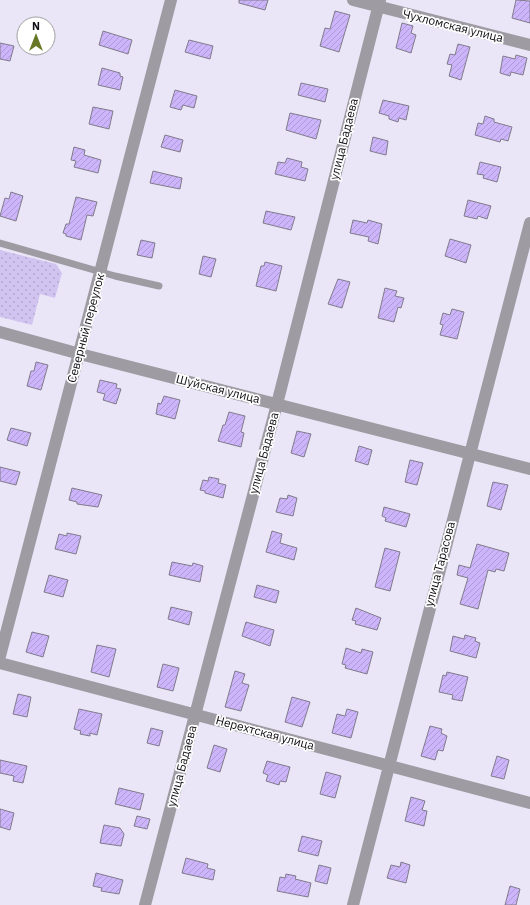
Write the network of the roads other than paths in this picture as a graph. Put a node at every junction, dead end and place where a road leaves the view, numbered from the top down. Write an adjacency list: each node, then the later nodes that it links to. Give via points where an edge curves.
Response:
1 (171, 0): 7 (street, Северный переулок)
2 (353, 0): 3 (street, Чухломская улица)
3 (379, 3): 4 (street, Чухломская улица); 11 (street, улица Бадаева)
4 (530, 46)
5 (530, 223): 12 (street, улица Тарасова)
6 (0, 243): 7 (lane)
7 (101, 272): 8 (lane); 10 (street, Северный переулок)
8 (159, 286)
9 (0, 332): 10 (street, Шуйская улица)
10 (80, 354): 11 (street, Шуйская улица); 14 (street, Северный переулок)
11 (276, 404): 12 (street, Шуйская улица); 16 (street, улица Бадаева)
12 (469, 454): 13 (street, Шуйская улица); 17 (street, улица Тарасова)
13 (530, 470)
14 (0, 656)
15 (0, 663): 16 (street, Нерехтская улица)
16 (195, 714): 17 (street, Нерехтская улица); 19 (street, улица Бадаева)
17 (388, 766): 18 (street, Нерехтская улица); 20 (street, улица Тарасова)
18 (530, 803)
19 (145, 905)
20 (352, 905)

